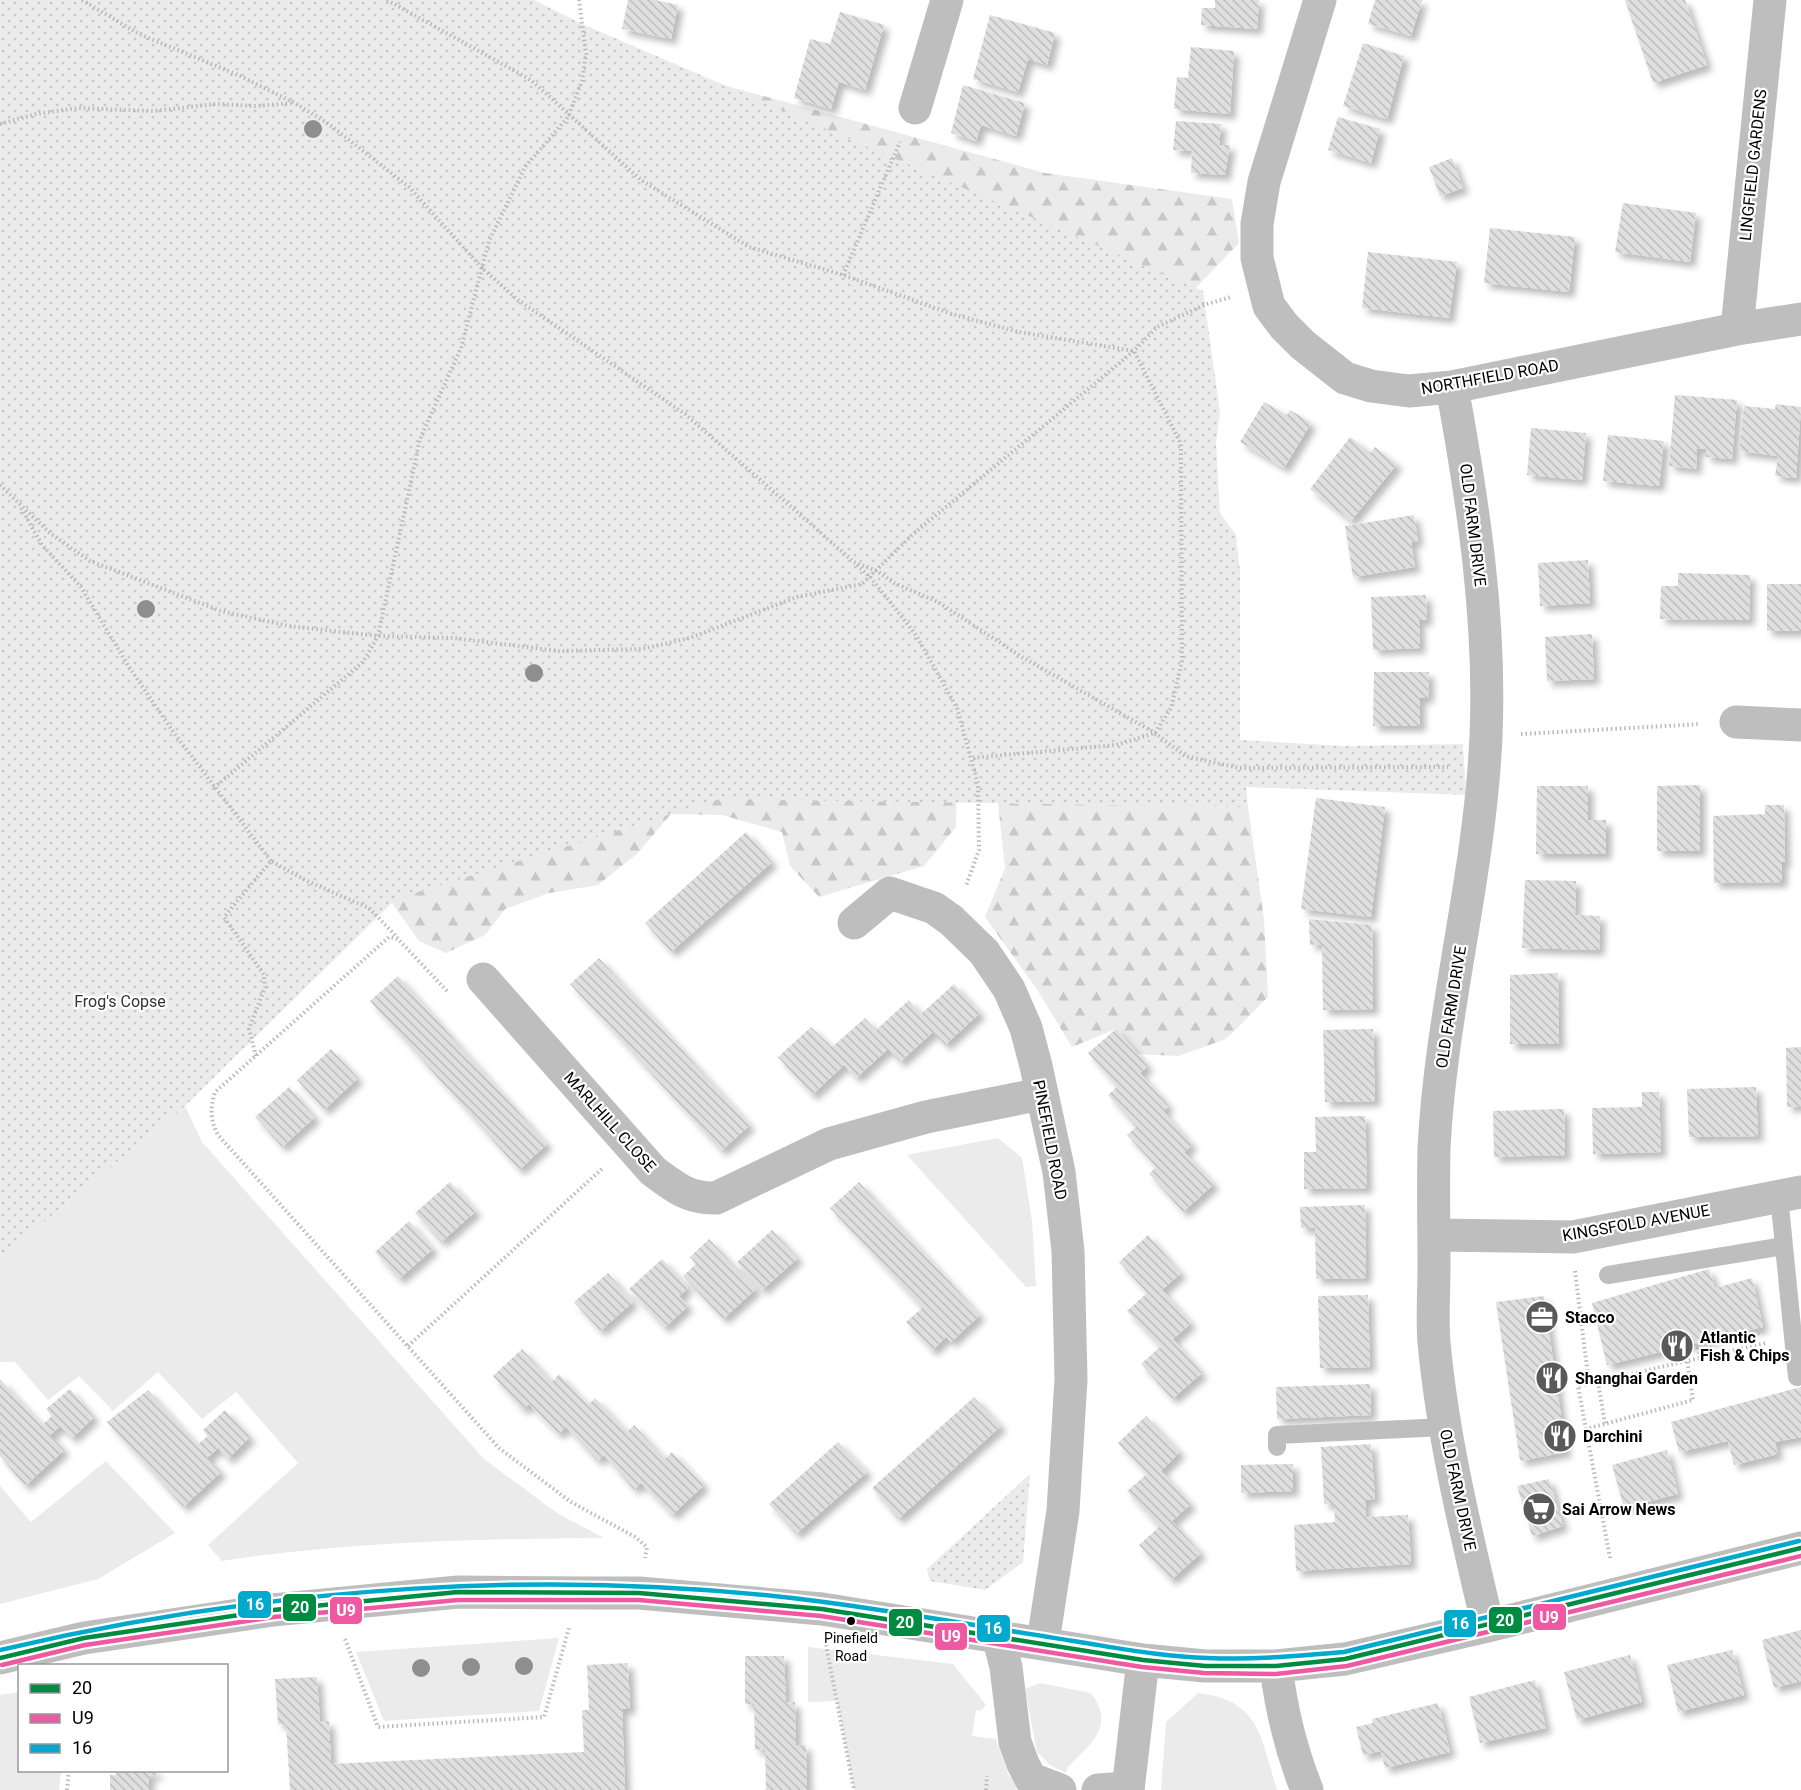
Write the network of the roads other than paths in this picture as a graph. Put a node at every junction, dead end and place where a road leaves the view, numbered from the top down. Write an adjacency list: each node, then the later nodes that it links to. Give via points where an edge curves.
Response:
1 (947, 0): 4 (street)
2 (1320, 0): 7 (street, NORTHFIELD ROAD, via 1264,182 1257,224 1257,258 1269,306 1284,326 1345,378 1409,391)
3 (1770, 0): 6 (street, LINGFIELD GARDENS)
4 (915, 108)
5 (1801, 319): 6 (street, NORTHFIELD ROAD)
6 (1737, 329): 7 (street, NORTHFIELD ROAD)
7 (1452, 387): 14 (street, OLD FARM DRIVE, via 1480,569 1486,658 1485,751 1471,877 1438,1091)
8 (1736, 722): 9 (street)
9 (1801, 725)
10 (854, 923): 12 (street, PINEFIELD ROAD, via 890,893 934,908 951,920 984,952 1009,989 1026,1028)
11 (483, 979): 12 (street, MARLHILL CLOSE, via 653,1171 681,1192 698,1199 716,1198 829,1144 926,1117)
12 (1041, 1094): 23 (street, PINEFIELD ROAD, via 1059,1172 1068,1251 1071,1379 1063,1511)
13 (1790, 1194): 14 (street, KINGSFOLD AVENUE, via 1573,1237); 15 (lane)
14 (1434, 1235): 18 (street, OLD FARM DRIVE, via 1434,1340)
15 (1784, 1246): 16 (lane); 17 (lane, via 1797,1377)
16 (1608, 1275)
17 (1801, 1376)
18 (1445, 1426): 19 (lane, via 1276,1435); 21 (street, OLD FARM DRIVE, via 1450,1464)
19 (1277, 1447)
20 (1801, 1548): 21 (street)
21 (1488, 1626): 26 (street, via 1345,1659)
22 (998, 1636): 23 (street); 24 (street, via 822,1609 639,1593 458,1592 273,1610 84,1638); 28 (street, via 1006,1667 1014,1742 1031,1779)
23 (1043, 1642): 25 (street)
24 (0, 1658)
25 (1143, 1660): 26 (street, via 1205,1666); 27 (street)
26 (1276, 1666): 29 (street, via 1295,1761)
27 (1118, 1789)
28 (1060, 1790)
29 (1307, 1790)

